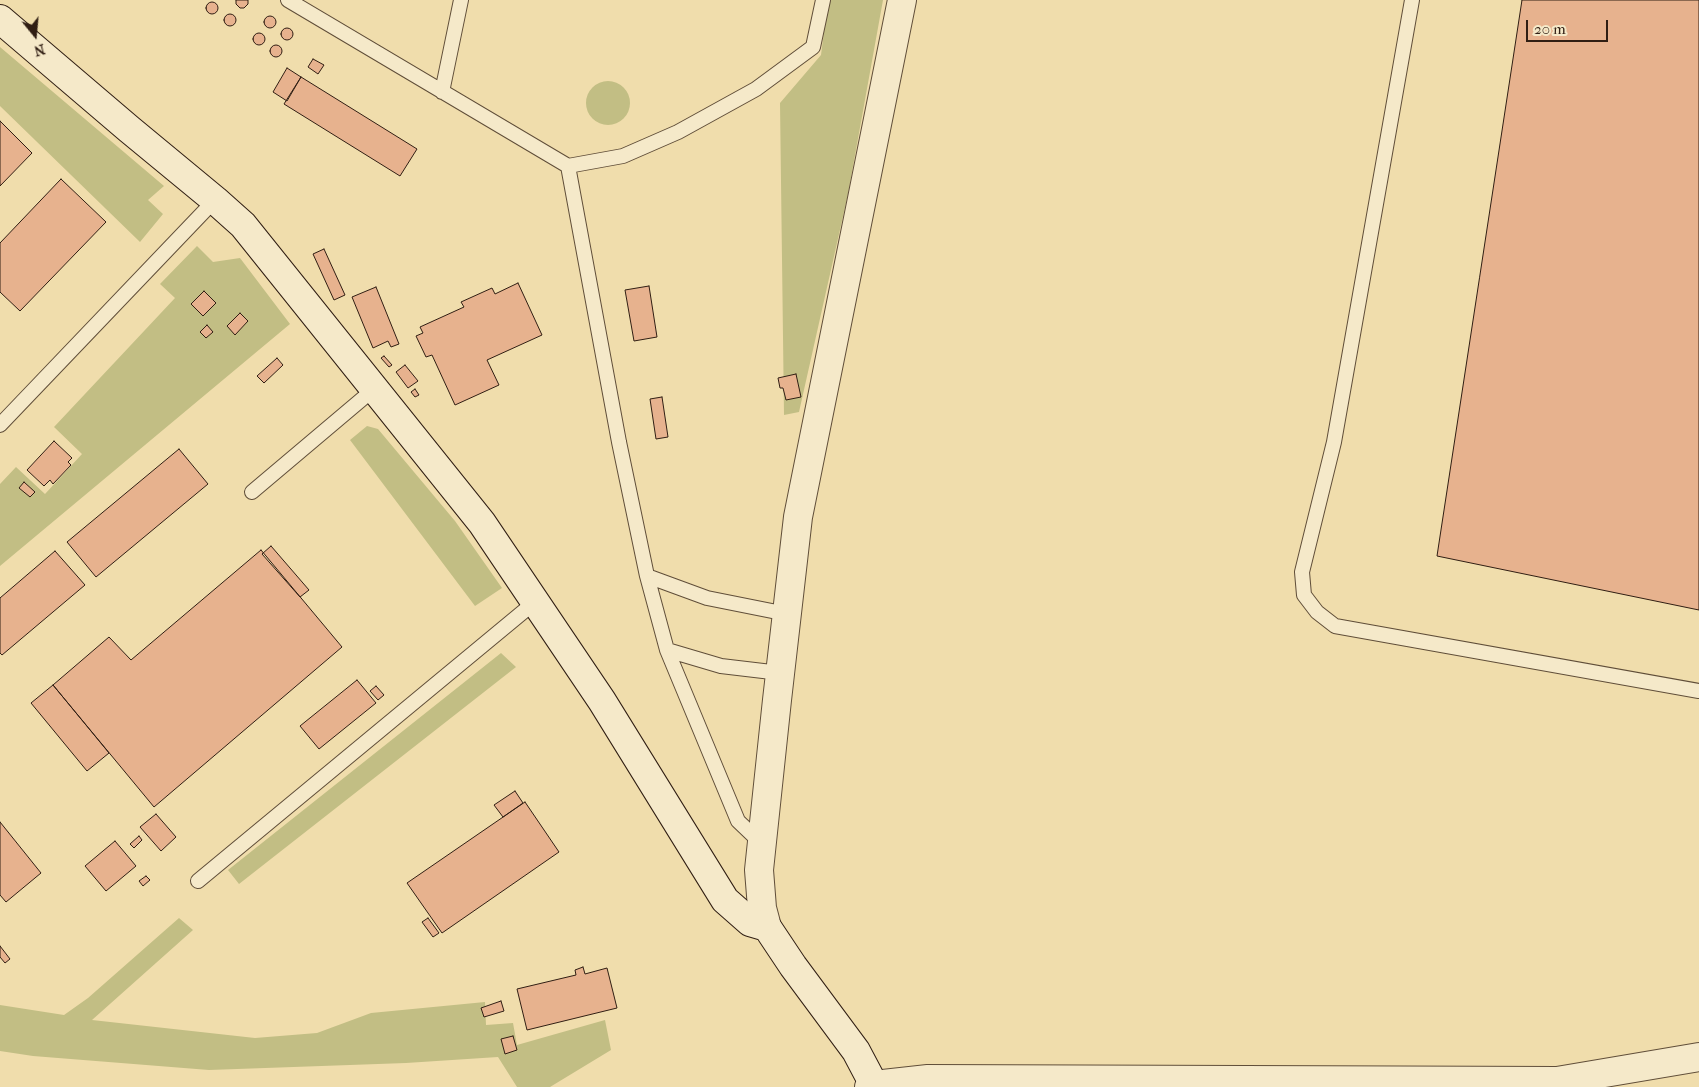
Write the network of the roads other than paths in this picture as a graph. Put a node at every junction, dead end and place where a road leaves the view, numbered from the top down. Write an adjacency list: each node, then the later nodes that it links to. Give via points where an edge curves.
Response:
1 (288, 0): 7 (lane)
2 (461, 0): 7 (lane)
3 (823, 0): 8 (lane, via 813,47 756,89 678,132 623,156)
4 (902, 0): 15 (street, via 798,517)
5 (1412, 0): 18 (lane, via 1334,442 1302,572 1304,595 1317,612 1335,626)
6 (0, 19): 9 (street)
7 (442, 92): 8 (lane)
8 (568, 166): 13 (lane)
9 (215, 200): 10 (street, via 243,225); 11 (lane)
10 (374, 389): 12 (lane); 14 (street, via 482,523)
11 (0, 425)
12 (252, 492)
13 (647, 576): 15 (lane, via 707,598); 16 (lane)
14 (535, 602): 20 (lane); 21 (street, via 602,701 725,900 750,922)
15 (787, 614): 17 (street)
16 (667, 650): 17 (lane, via 720,666); 19 (lane, via 738,821)
17 (780, 673): 19 (street)
18 (1699, 691)
19 (762, 843): 21 (street, via 759,870)
20 (198, 881)
21 (767, 927): 23 (street, via 856,1051)
22 (1699, 1056): 23 (street, via 1556,1081 928,1080)
23 (873, 1086)

